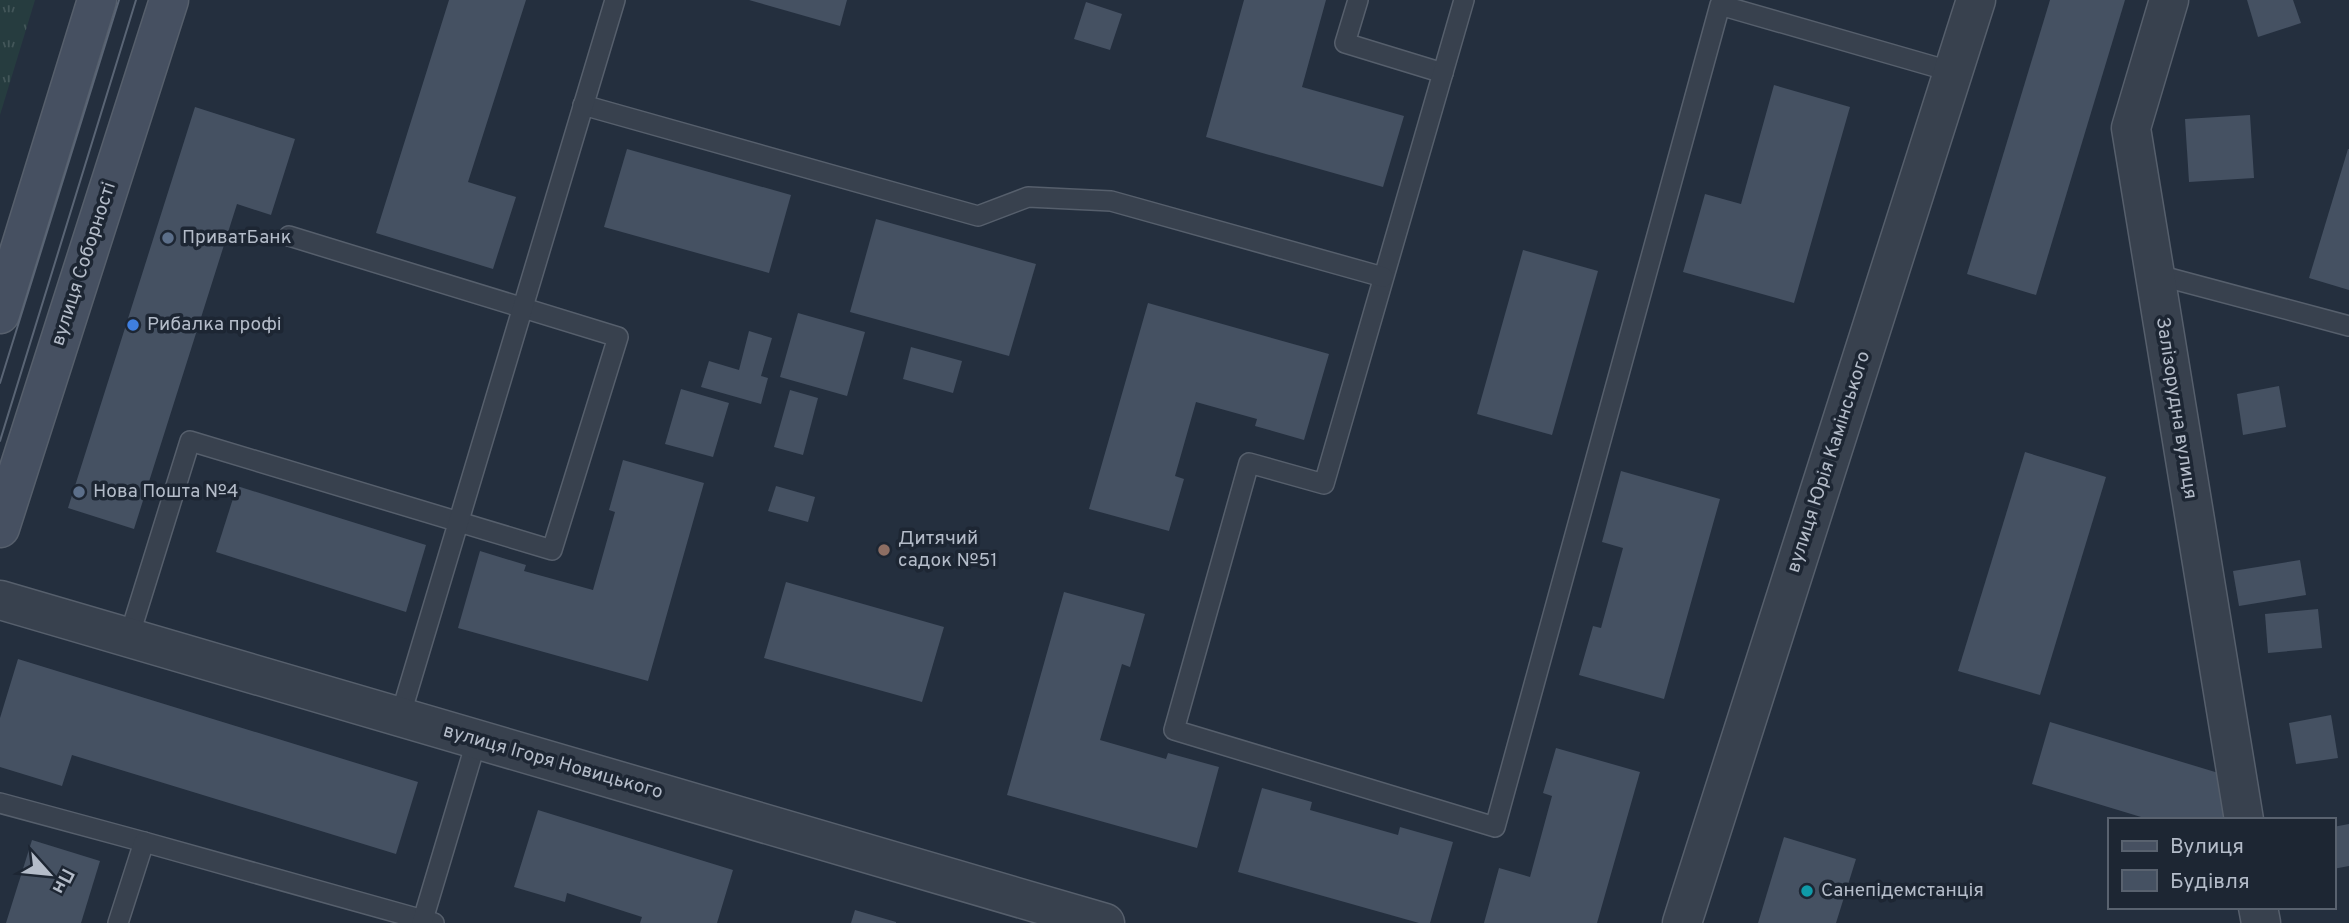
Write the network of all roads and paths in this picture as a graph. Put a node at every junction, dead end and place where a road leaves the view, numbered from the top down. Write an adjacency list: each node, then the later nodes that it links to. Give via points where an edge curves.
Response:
1 (97, 0): 15 (main road)
2 (169, 0): 18 (main road, вулиця Соборності)
3 (615, 0): 10 (lane)
4 (1358, 0): 9 (lane, via 1345,43)
5 (1464, 0): 9 (lane)
6 (1976, 0): 8 (street, вулиця Юрія Камінського)
7 (2169, 0): 12 (street, Залізорудна вулиця, via 2131,128)
8 (1953, 72): 13 (lane, via 1720,5 1495,827 1174,730 1249,463 1324,484); 29 (street, вулиця Юрія Камінського)
9 (1443, 73): 13 (lane)
10 (583, 105): 13 (lane, via 978,216 1028,197 1111,201); 14 (lane)
11 (289, 236): 14 (lane)
12 (2154, 274): 16 (lane); 24 (street, Залізорудна вулиця)
13 (1383, 277)
14 (523, 308): 17 (lane); 17 (lane, via 618,337 552,550)
15 (0, 314)
16 (2349, 326)
17 (459, 522): 20 (lane, via 190,441); 21 (lane)
18 (0, 528)
19 (0, 600): 20 (street, вулиця Ігоря Новицького)
20 (129, 637): 21 (street, вулиця Ігоря Новицького)
21 (400, 717): 22 (street, вулиця Ігоря Новицького)
22 (477, 739): 26 (lane); 27 (street, вулиця Ігоря Новицького)
23 (0, 803): 25 (lane)
24 (2244, 818)
25 (144, 842): 26 (lane); 28 (lane)
26 (426, 922)
27 (1096, 922)
28 (118, 923)
29 (1682, 923)

